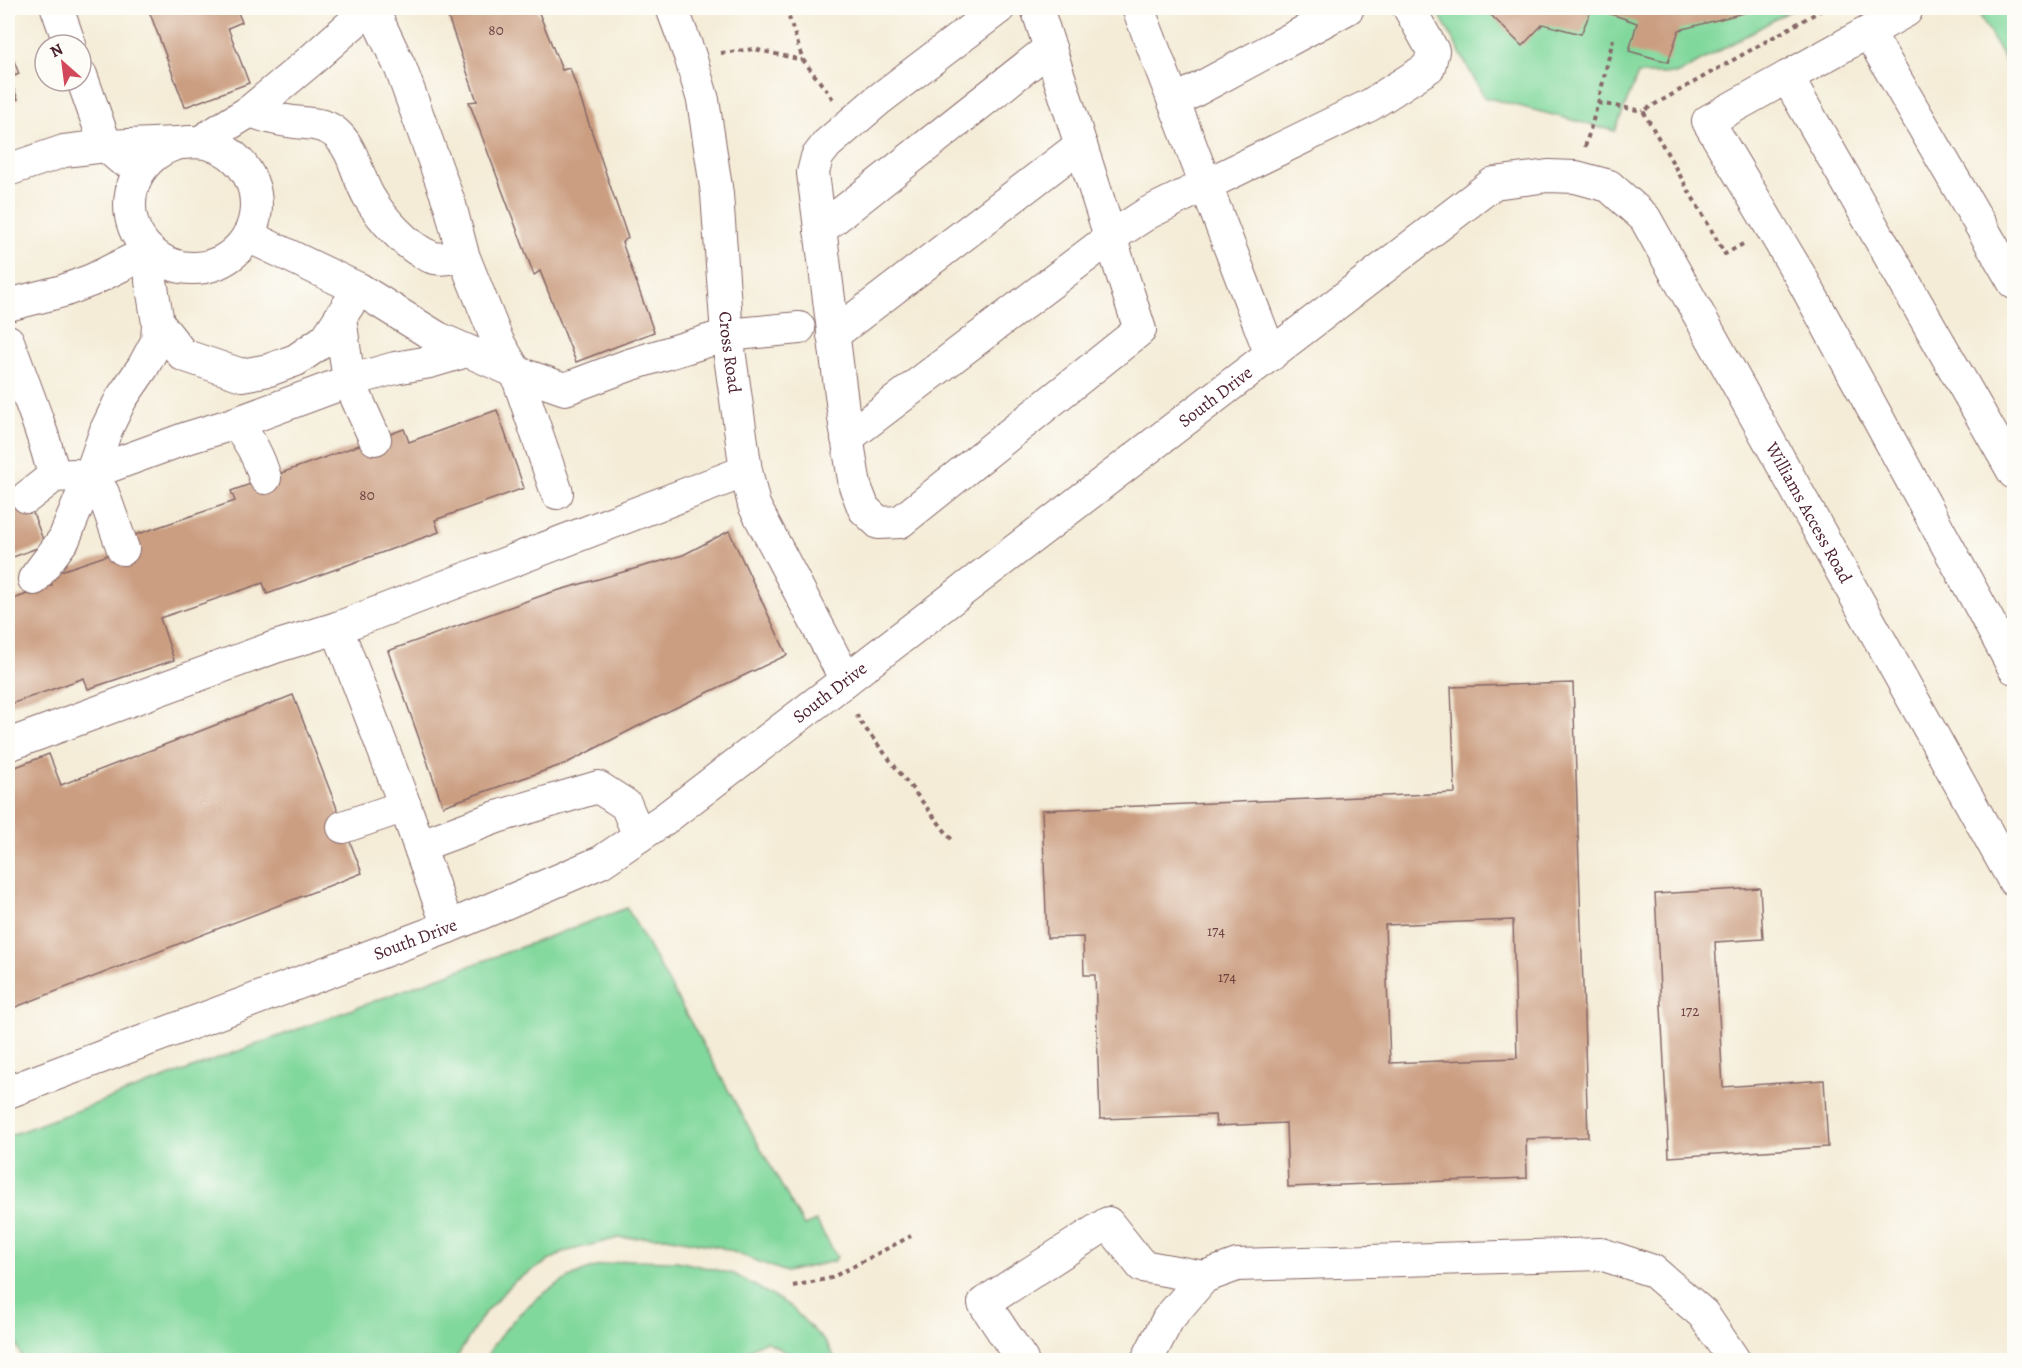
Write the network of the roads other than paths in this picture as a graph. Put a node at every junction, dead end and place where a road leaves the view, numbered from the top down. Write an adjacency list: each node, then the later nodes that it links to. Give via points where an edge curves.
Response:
1 (57, 8): 10 (street)
2 (371, 8): 16 (street); 28 (street, via 401,69 450,205)
3 (672, 8): 35 (street, Cross Road, via 703,100 717,194)
4 (999, 8): 24 (street, via 827,144 813,173)
5 (1037, 8): 12 (street)
6 (1348, 8): 15 (street)
7 (1409, 8): 23 (street, via 1433,51 1429,67 1370,105)
8 (1145, 10): 15 (street)
9 (1906, 11): 11 (street)
10 (66, 33)
11 (1869, 33): 13 (street); 29 (street)
12 (1050, 48): 18 (street); 24 (street)
13 (1787, 77): 47 (street); 55 (street, via 1708,121 1802,279)
14 (87, 93): 19 (street)
15 (1174, 102): 23 (street)
16 (250, 111): 17 (street); 28 (street, via 318,124 337,134 354,159 368,196 402,239 431,257)
17 (200, 142): 19 (street); 21 (street, via 181,142 163,149); 25 (street, via 218,146 246,169 257,204)
18 (1081, 145): 26 (street); 36 (street)
19 (106, 146): 20 (street, via 64,151); 21 (street)
20 (8, 170)
21 (137, 175): 27 (street, via 131,215 137,235)
22 (1576, 177): 39 (street, South Drive, via 1548,176 1494,183); 62 (street, Williams Access Road, via 1609,186 1645,218)
23 (1205, 185): 26 (street, via 1148,213); 39 (street)
24 (820, 230): 36 (street)
25 (248, 236): 27 (street, via 235,253 202,268 183,268); 30 (street)
26 (1111, 237): 43 (street); 43 (street, via 1140,330 900,522 879,523 864,509 855,486)
27 (150, 251): 31 (street, via 92,280); 33 (street)
28 (463, 255): 40 (street, via 498,342)
29 (2014, 283)
30 (359, 290): 32 (street); 38 (street)
31 (8, 305)
32 (340, 318): 33 (street, via 326,339 296,360 242,375 183,354); 41 (street)
33 (158, 323): 46 (street, via 157,341 121,399)
34 (799, 328): 35 (street)
35 (727, 335): 40 (street, via 565,389); 45 (street, Cross Road)
36 (833, 335): 43 (street)
37 (8, 341): 48 (street)
38 (467, 351): 40 (street); 41 (street)
39 (1271, 356): 56 (street, South Drive)
40 (516, 372): 50 (street)
41 (349, 381): 42 (street); 44 (street)
42 (236, 423): 46 (street); 49 (street, via 259,459)
43 (847, 438)
44 (375, 439)
45 (746, 471): 54 (street); 56 (street, Cross Road, via 754,506)
46 (91, 473): 48 (street); 52 (street, via 103,493); 53 (street, via 64,539)
47 (2014, 473)
48 (54, 476): 51 (street)
49 (265, 478)
50 (557, 493)
51 (27, 497)
52 (123, 549)
53 (34, 579)
54 (337, 628): 57 (street); 58 (street)
55 (2011, 655)
56 (846, 681): 60 (street, South Drive)
57 (8, 745)
58 (405, 806): 59 (street); 61 (street)
59 (343, 827)
60 (639, 836): 61 (street, via 626,806 598,788 497,817); 63 (street, South Drive, via 601,861)
61 (419, 846): 63 (street)
62 (2014, 881)
63 (448, 927): 64 (street, South Drive)
64 (8, 1092)
65 (1204, 1277): 66 (street, via 1142,1266 1108,1223 984,1303); 67 (street, via 1168,1319); 68 (street, via 1238,1265 1601,1254 1653,1271 1703,1314)
66 (1022, 1360)
67 (1147, 1360)
68 (1734, 1360)

